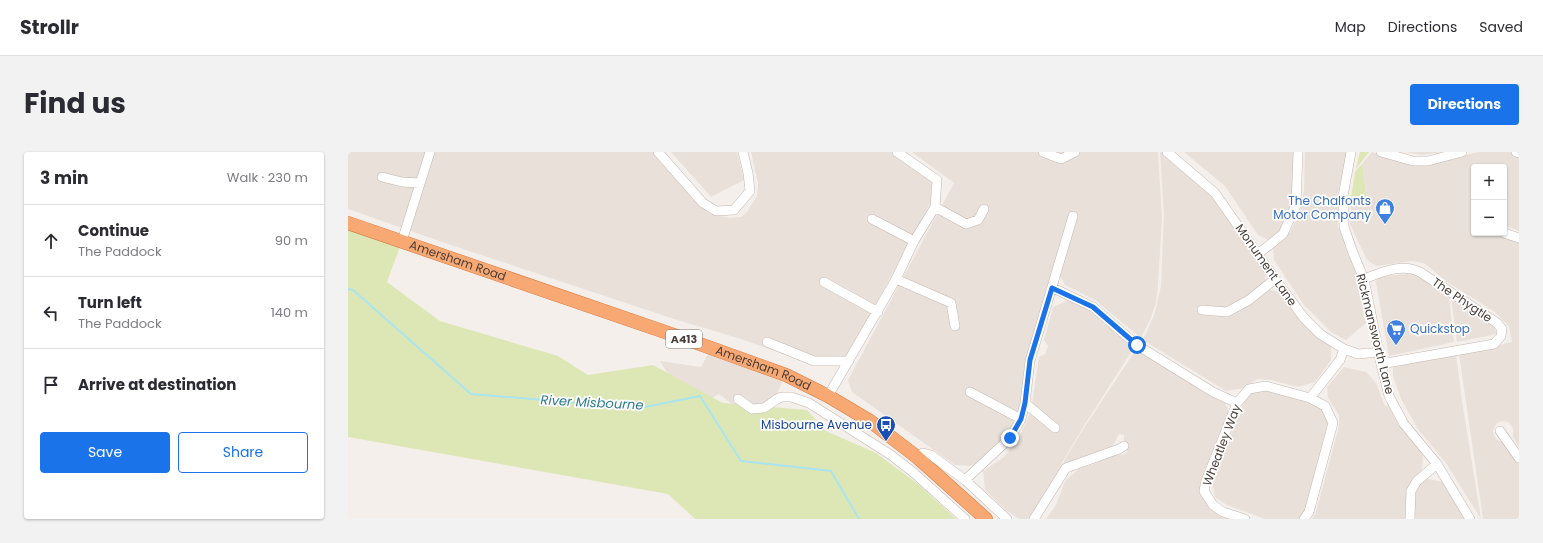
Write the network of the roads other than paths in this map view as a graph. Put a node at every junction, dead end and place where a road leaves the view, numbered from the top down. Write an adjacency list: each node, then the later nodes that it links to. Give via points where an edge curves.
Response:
1 (430, 152): 15 (street)
2 (658, 152): 3 (street, via 703,203 716,211 734,210 750,191)
3 (743, 152)
4 (897, 152): 16 (street, via 937,180)
5 (1043, 152): 6 (street, via 1061,158)
6 (1075, 152)
7 (1167, 152): 25 (street, Monument Lane, via 1215,193)
8 (1298, 152): 25 (street, via 1296,205 1283,234)
9 (1352, 152): 28 (street, Rickmansworth Lane, via 1343,196 1344,227)
10 (1381, 152): 11 (street, via 1420,161)
11 (1462, 152)
12 (1516, 152): 13 (street)
13 (1519, 153)
14 (382, 177): 15 (street, via 402,182)
15 (420, 182): 23 (street)
16 (935, 206): 17 (street, via 966,224 978,220); 24 (street)
17 (984, 209)
18 (1074, 216): 30 (street)
19 (872, 219): 24 (street)
20 (348, 223): 23 (highway, Amersham Road / A413)
21 (1507, 234): 22 (street)
22 (1519, 238)
23 (402, 241): 40 (highway, Amersham Road / A413, via 786,375)
24 (914, 241): 26 (street)
25 (1258, 254): 27 (street, Monument Lane)
26 (896, 279): 32 (street); 33 (street, via 951,303)
27 (1275, 279): 31 (street, via 1249,300 1226,312); 35 (street, Monument Lane, via 1304,318 1320,334)
28 (1364, 279): 36 (street, Rickmansworth Lane); 38 (street, The Phygtle, via 1387,270 1412,268 1497,323 1502,329 1501,336 1494,344)
29 (824, 282): 32 (street)
30 (1052, 288): 43 (street, via 1030,360); 44 (street, via 1093,307 1137,345 1213,392)
31 (1202, 310)
32 (878, 312): 37 (street)
33 (955, 326)
34 (768, 342): 37 (street, via 814,361)
35 (1344, 349): 36 (street, Monument Lane, via 1358,354); 41 (street, via 1340,360)
36 (1378, 352): 38 (street, Rickmansworth Lane)
37 (849, 361): 40 (street)
38 (1381, 364): 51 (street, Rickmansworth Lane, via 1389,396 1404,424)
39 (970, 392): 45 (street)
40 (828, 396): 49 (highway, Amersham Road / A413, via 870,421)
41 (1310, 398): 44 (street, Wheatley Way, via 1266,386 1249,389); 58 (street, Wheatley Way, via 1325,406 1333,423 1309,512)
42 (738, 400): 53 (street, via 752,409 764,408 782,397 809,403 891,455)
43 (1025, 403): 45 (street); 46 (street)
44 (1237, 403): 57 (street, Wheatley Way, via 1204,491 1213,505 1223,512)
45 (1021, 419): 52 (street, via 1010,438)
46 (1056, 428)
47 (1500, 432): 50 (street)
48 (1124, 446): 56 (street, via 1066,468)
49 (918, 458): 52 (street, via 923,452 931,455); 54 (highway, Amersham Road / A413)
50 (1519, 458)
51 (1437, 464): 59 (street, via 1417,481 1411,491); 60 (street, Rickmansworth Lane)
52 (965, 480): 55 (street)
53 (965, 519)
54 (986, 519)
55 (1007, 519)
56 (1034, 519)
57 (1244, 519)
58 (1304, 519)
59 (1410, 519)
60 (1470, 519)

